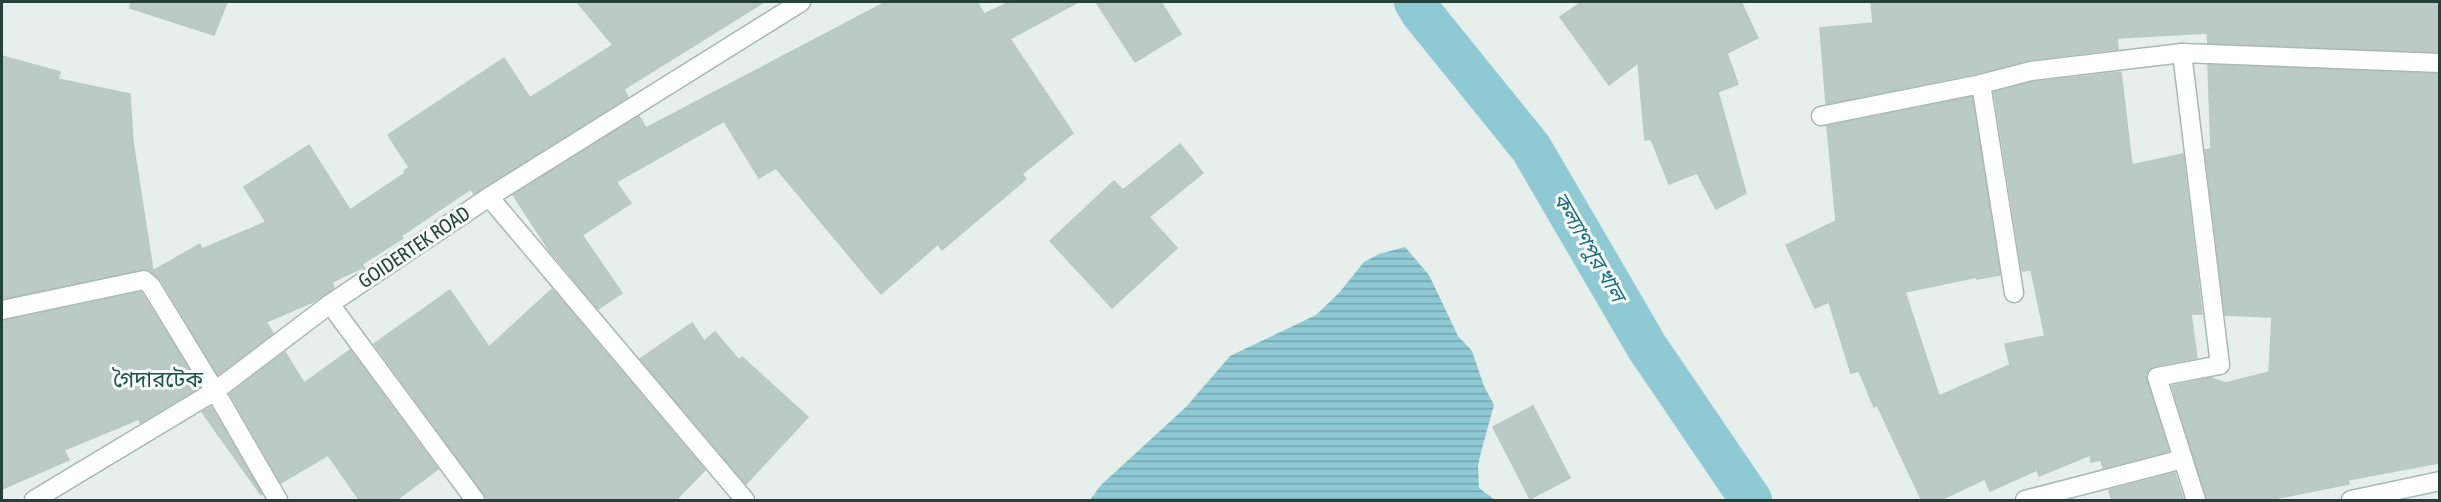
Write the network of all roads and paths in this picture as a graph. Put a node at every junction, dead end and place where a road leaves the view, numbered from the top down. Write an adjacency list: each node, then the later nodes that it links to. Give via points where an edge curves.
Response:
1 (801, 2): 6 (street, GOIDERTEK ROAD)
2 (2182, 53): 3 (street); 4 (street, via 2031,71); 11 (street, via 2220,364 2157,377)
3 (2439, 63)
4 (1981, 84): 5 (street); 7 (street)
5 (1821, 116)
6 (489, 196): 8 (street, GOIDERTEK ROAD); 16 (street)
7 (2014, 293)
8 (330, 304): 10 (street, GOIDERTEK ROAD); 15 (street)
9 (2, 310): 10 (street, via 144,280)
10 (215, 391): 13 (street, GOIDERTEK ROAD); 14 (street)
11 (2183, 459): 17 (street); 18 (street)
12 (2439, 481): 19 (street)
13 (33, 501)
14 (278, 501)
15 (475, 501)
16 (745, 501)
17 (2025, 501)
18 (2196, 501)
19 (2351, 501)

